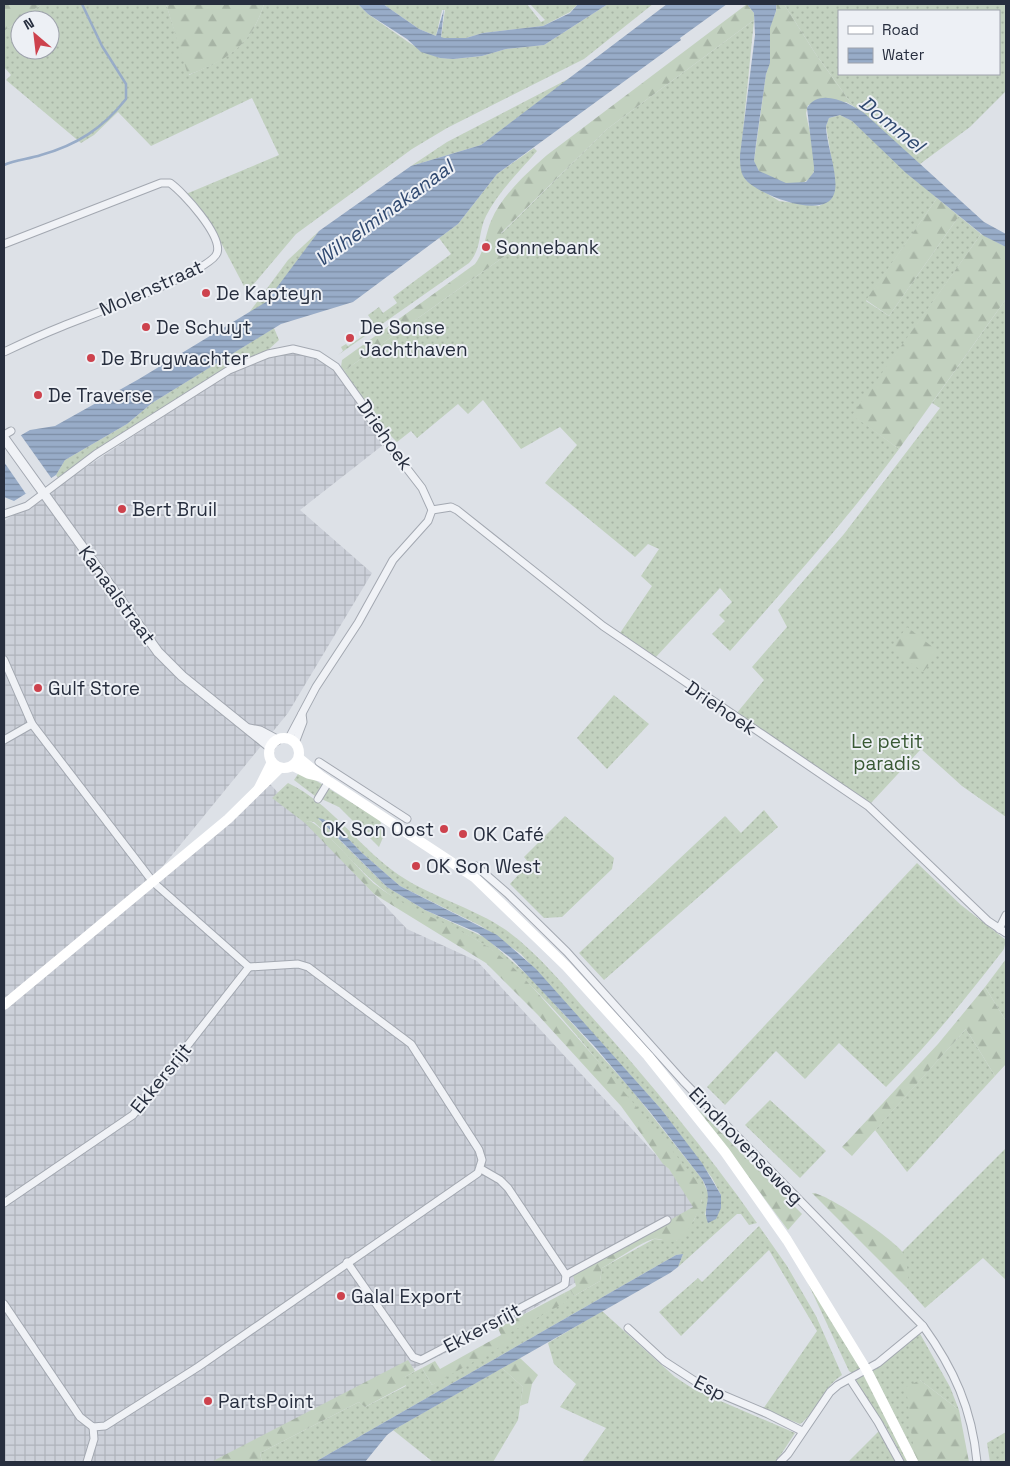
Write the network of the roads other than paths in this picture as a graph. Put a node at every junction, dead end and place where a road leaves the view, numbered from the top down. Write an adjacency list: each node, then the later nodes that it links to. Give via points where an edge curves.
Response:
1 (4, 244): 2 (street, Molenstraat, via 170,182 202,217 218,249 211,262 174,280)
2 (4, 352)
3 (11, 431): 4 (street)
4 (5, 438): 5 (street, Kanaalstraat)
5 (41, 490): 6 (street, Driehoek, via 239,365 292,349 318,355 333,364 364,406 374,426 422,488); 7 (street, via 27,506); 12 (street, Kanaalstraat, via 158,652 256,737)
6 (432, 510): 11 (street, via 428,521 393,560 358,623 316,687); 23 (street, Driehoek, via 451,507 457,510 609,631 861,801)
7 (4, 514)
8 (4, 660): 9 (street)
9 (32, 724): 10 (street); 21 (street)
10 (4, 740)
11 (292, 741): 12 (main road); 13 (main road, via 298,747)
12 (274, 744): 15 (main road, via 269,752)
13 (296, 762): 15 (main road); 16 (main road, Eindhovenseweg, via 309,774)
14 (319, 762): 17 (street, Eindhovenseweg)
15 (276, 765): 21 (main road, via 259,789 228,819)
16 (326, 779): 17 (main road, Eindhovenseweg); 18 (street)
17 (350, 789): 19 (street, Eindhovenseweg); 20 (main road, Eindhovenseweg)
18 (318, 799)
19 (407, 819)
20 (464, 870): 33 (street, Eindhovenseweg, via 476,866 525,910 594,980 683,1081); 35 (main road, Eindhovenseweg, via 497,897 566,966 687,1103 787,1240)
21 (153, 882): 25 (street); 26 (main road)
22 (1006, 915): 23 (street)
23 (999, 929): 24 (street, Driehoek)
24 (1006, 933)
25 (249, 966): 27 (street, via 298,964 308,967 411,1044 479,1150); 28 (street, Ekkersrijt, via 133,1115)
26 (4, 1005)
27 (481, 1169): 30 (street, via 431,1207); 31 (street, via 508,1188)
28 (4, 1203)
29 (667, 1220): 31 (street, Ekkersrijt)
30 (347, 1262): 31 (street, Ekkersrijt, via 413,1357 421,1360 562,1286); 37 (street, via 198,1367 104,1426)
31 (566, 1276)
32 (4, 1304): 37 (street, via 80,1417)
33 (923, 1326): 35 (street); 43 (street, Eindhovenseweg, via 953,1372 970,1412)
34 (628, 1328): 38 (street, Esp, via 664,1361 704,1387)
35 (866, 1369): 36 (street); 42 (main road, Eindhovenseweg)
36 (850, 1379): 38 (street, via 830,1392); 41 (street)
37 (93, 1427): 39 (street, via 94,1439)
38 (802, 1431): 40 (street)
39 (87, 1462)
40 (780, 1462)
41 (900, 1462)
42 (912, 1462)
43 (978, 1462)

